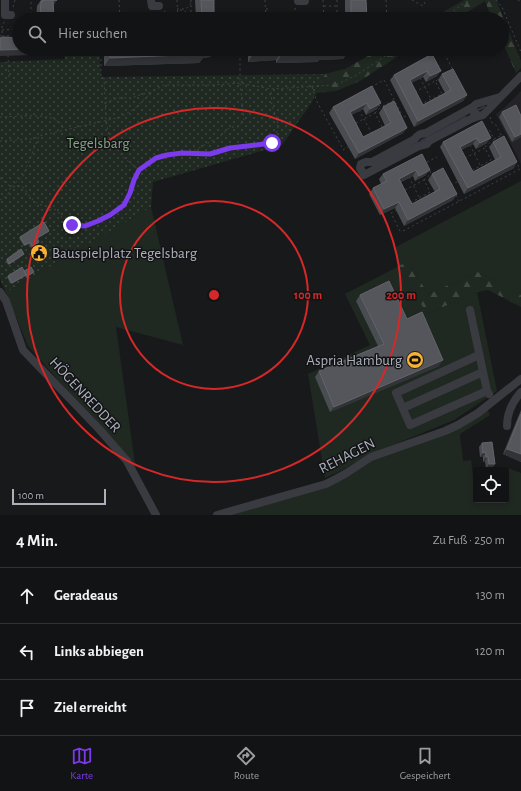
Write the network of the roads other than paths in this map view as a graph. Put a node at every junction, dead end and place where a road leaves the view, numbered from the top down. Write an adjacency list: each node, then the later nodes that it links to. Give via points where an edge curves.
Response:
1 (5, 0): 4 (street, via 5,15)
2 (151, 0): 3 (street, via 152,6)
3 (159, 6)
4 (11, 15)
5 (521, 76): 6 (street)
6 (500, 97): 7 (street); 8 (street, via 487,112)
7 (473, 107): 8 (street, via 474,113); 9 (street, via 420,134 417,136)
8 (479, 116): 9 (street, via 428,141 427,144)
9 (417, 143): 9 (street, via 361,164 360,168 364,175)
10 (0, 292): 20 (street, HÖGENREDDER, via 6,301 23,350 126,461)
11 (470, 310): 12 (street)
12 (479, 355): 13 (street); 18 (street, via 396,393)
13 (483, 372): 15 (street); 18 (street)
14 (521, 379): 17 (street, REHAGEN)
15 (487, 391): 17 (street); 18 (street, via 410,425)
16 (521, 392): 19 (street, via 507,417)
17 (492, 400): 21 (street, REHAGEN, via 478,413 458,425 371,457 326,484)
18 (403, 408)
19 (508, 426)
20 (156, 515)
21 (217, 515)

